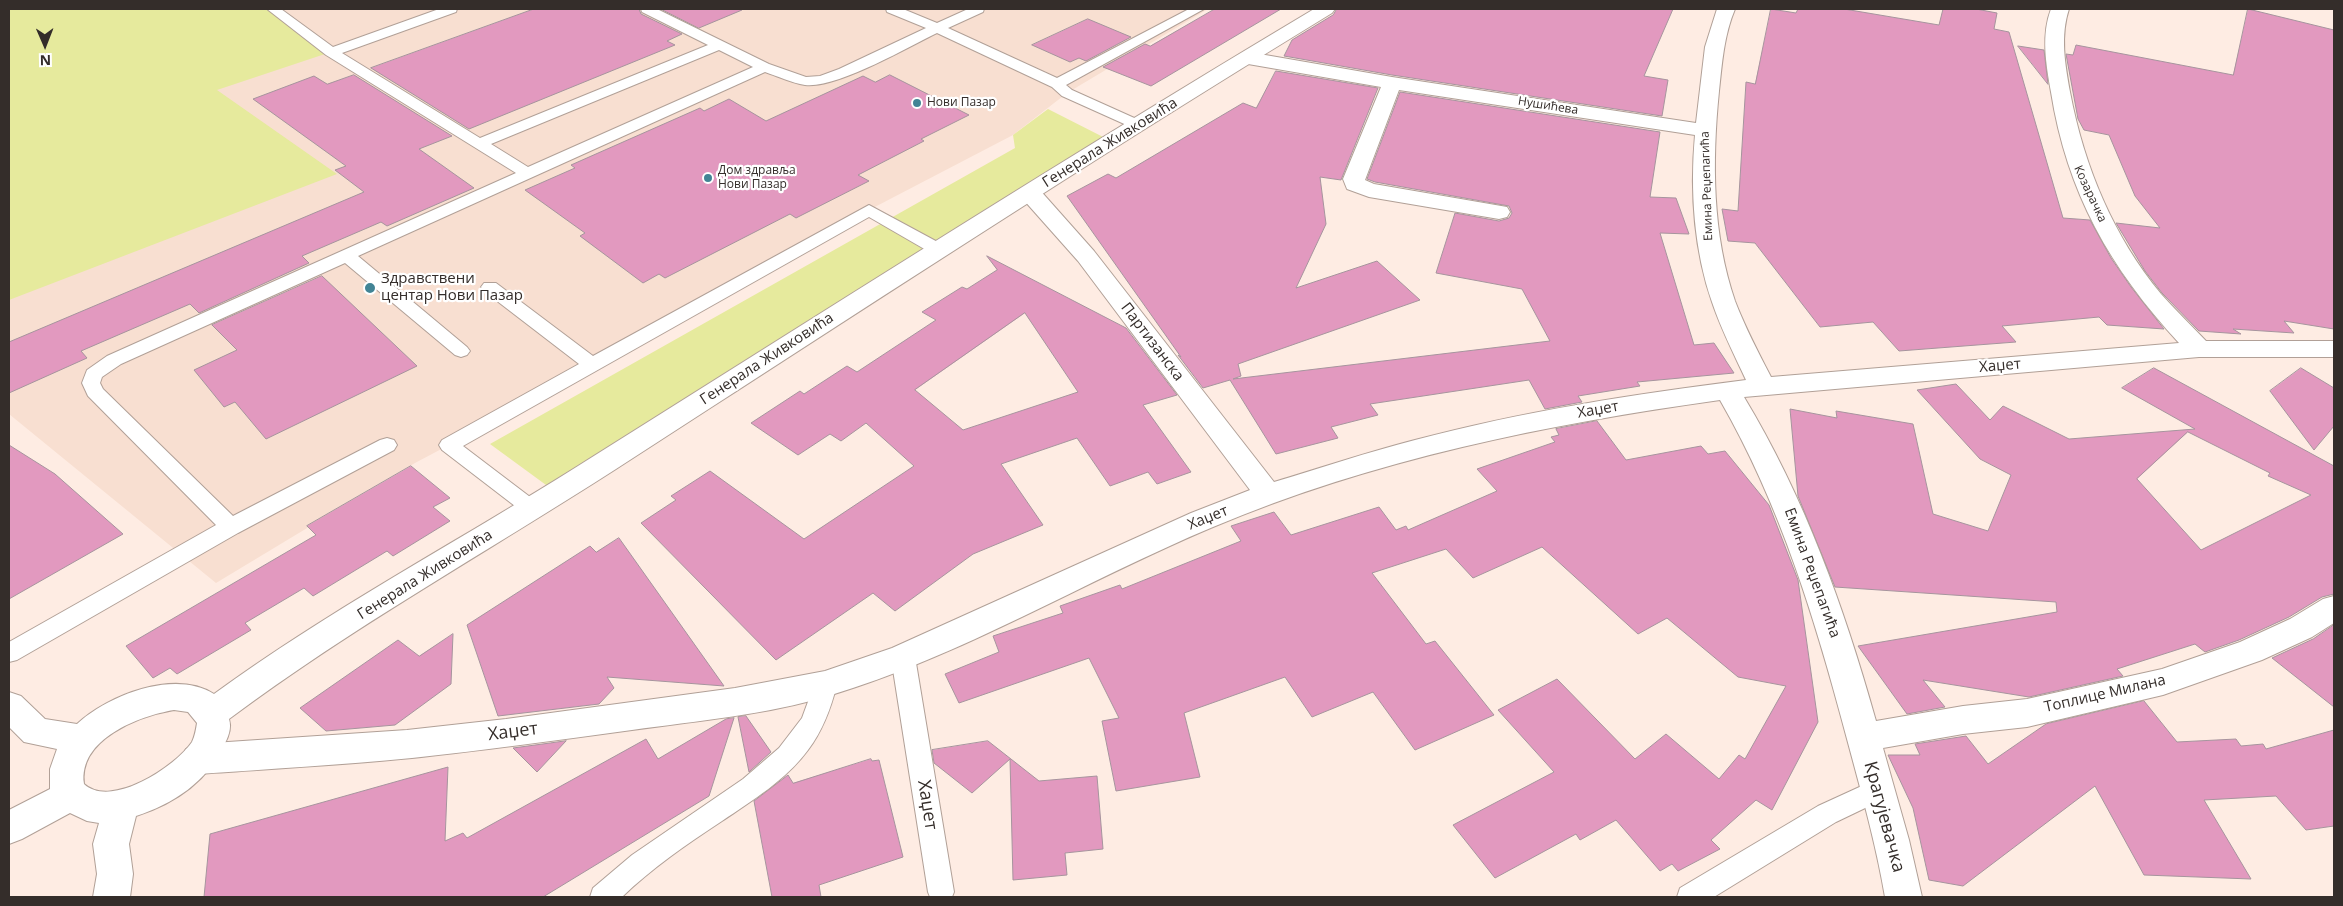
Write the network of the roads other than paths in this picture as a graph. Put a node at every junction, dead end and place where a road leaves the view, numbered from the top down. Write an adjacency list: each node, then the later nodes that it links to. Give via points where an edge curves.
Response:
1 (273, 9): 12 (lane)
2 (451, 9): 12 (lane)
3 (647, 9): 11 (lane)
4 (892, 9): 10 (lane)
5 (978, 9): 10 (lane)
6 (1198, 9): 16 (lane)
7 (1326, 9): 13 (street, Генерала Живковића)
8 (1726, 9): 18 (street, Емина Реџепагића, via 1718,25)
9 (2060, 9): 26 (street, Козарачка, via 2054,48 2065,118 2082,178 2132,272)
10 (938, 28): 14 (lane, via 825,80 805,81); 16 (lane)
11 (719, 45): 14 (lane); 19 (lane)
12 (331, 52): 19 (lane)
13 (1248, 58): 15 (street, Нушићева); 17 (street, Генерала Живковића)
14 (764, 67): 20 (lane)
15 (1392, 83): 18 (street, Нушићева); 22 (street, via 1355,184 1369,190)
16 (1057, 84): 17 (lane, via 1067,93)
17 (1136, 124): 21 (street, Генерала Живковића)
18 (1705, 130): 30 (street, Емина Реџепагића, via 1706,223 1713,265 1724,302)
19 (479, 144): 20 (lane)
20 (528, 174): 24 (lane)
21 (1030, 193): 23 (street, Генерала Живковића); 33 (street, Партизанска, via 1086,256)
22 (1499, 212)
23 (939, 250): 29 (lane, via 869,210); 34 (street, Генерала Живковића)
24 (347, 256): 28 (lane); 35 (lane, via 114,360 94,374 91,383 95,392)
25 (490, 287): 29 (lane)
26 (2199, 349): 27 (street, Хаџет); 30 (street, Хаџет)
27 (2334, 349)
28 (461, 352)
29 (593, 365): 34 (lane, via 449,445)
30 (1762, 386): 31 (street, Хаџет)
31 (1727, 390): 33 (street, Хаџет, via 1637,403 1476,434); 42 (street, Емина Реџепагића, via 1782,492 1840,652)
32 (387, 445): 35 (lane)
33 (1268, 494): 38 (street, Хаџет, via 1201,520)
34 (531, 508): 41 (street, Генерала Живковића, via 275,667)
35 (231, 527): 37 (lane)
36 (2334, 608): 42 (street, Топлице Милана, via 2252,652 2163,682 2027,713)
37 (9, 654)
38 (903, 657): 39 (street, Хаџет); 49 (lane, Хаџет)
39 (825, 684): 44 (street, Хаџет, via 735,702 506,733 407,744); 51 (lane, via 819,708 808,730 788,757 761,781 664,845)
40 (9, 706): 43 (street, via 36,732)
41 (212, 714): 43 (street, via 207,706 187,696 159,697 111,717); 44 (street, via 212,735)
42 (1863, 737): 45 (street, Крагујевачка)
43 (84, 739): 46 (street, via 68,764 66,786)
44 (198, 759): 47 (street, via 172,783)
45 (1878, 790): 52 (lane, via 1827,814); 53 (street, Крагујевачка, via 1896,852)
46 (71, 795): 47 (street, via 79,802 91,805); 48 (street)
47 (121, 805): 50 (street, via 112,844 115,874)
48 (9, 828)
49 (941, 892)
50 (112, 897)
51 (603, 897)
52 (1690, 897)
53 (1904, 897)

